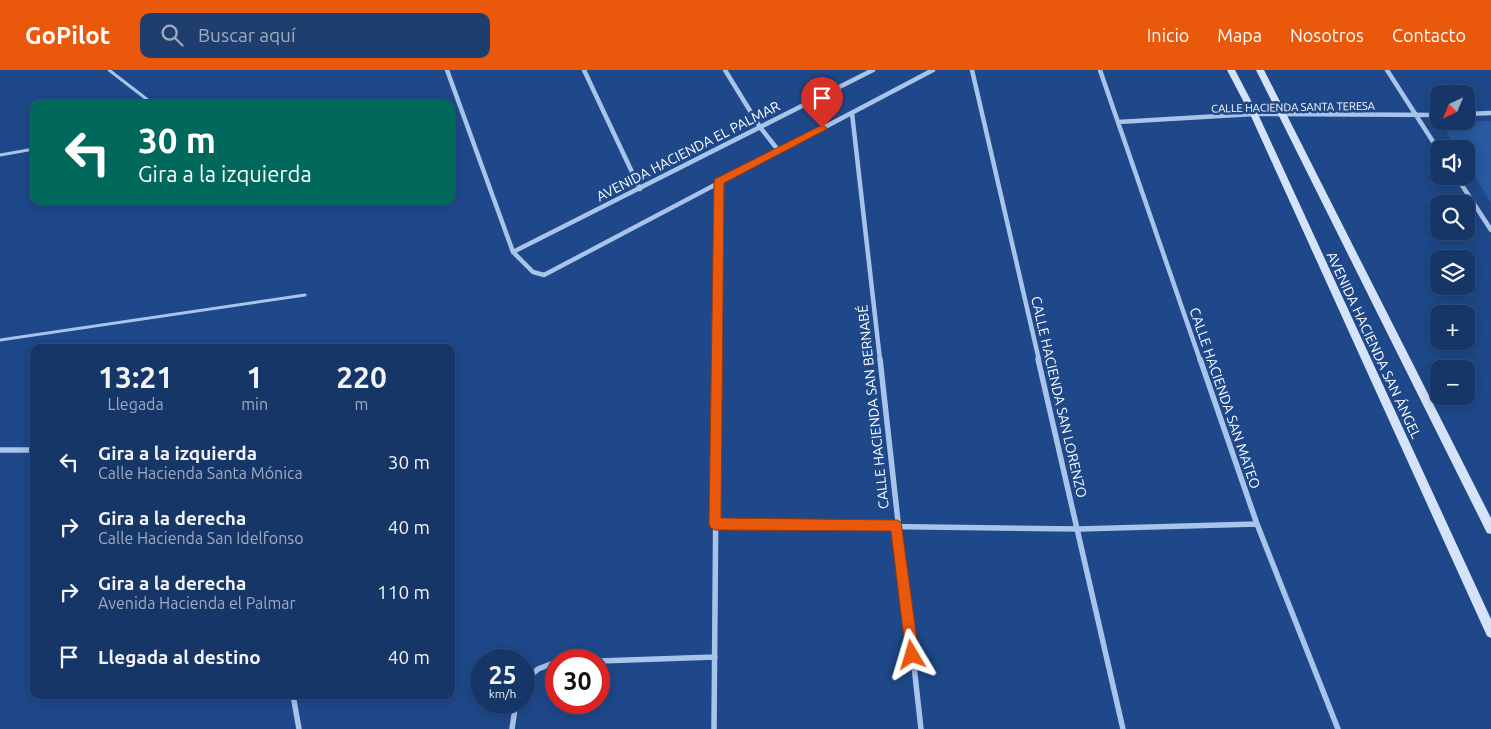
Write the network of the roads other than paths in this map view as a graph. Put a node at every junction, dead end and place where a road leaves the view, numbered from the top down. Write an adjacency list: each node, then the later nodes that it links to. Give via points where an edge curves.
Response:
1 (109, 70): 12 (lane)
2 (447, 70): 30 (street)
3 (584, 70): 28 (street)
4 (725, 70): 21 (street)
5 (871, 70): 21 (street, AVENIDA HACIENDA EL PALMAR)
6 (933, 70): 13 (street)
7 (972, 70): 38 (street, CALLE HACIENDA SAN LORENZO)
8 (1100, 70): 20 (street, CALLE HACIENDA SAN MATEO)
9 (1231, 70): 15 (street, AVENIDA HACIENDA SAN ÁNGEL)
10 (1260, 70): 16 (street, AVENIDA HACIENDA SAN ÁNGEL)
11 (1387, 70): 19 (street)
12 (148, 100)
13 (852, 113): 24 (street); 37 (street, CALLE HACIENDA SAN BERNABÉ)
14 (1491, 113): 17 (street)
15 (1254, 114): 16 (street, CALLE HACIENDA SANTA TERESA); 20 (street, CALLE HACIENDA SANTA TERESA); 40 (street, AVENIDA HACIENDA SAN ÁNGEL)
16 (1283, 114): 19 (street, CALLE HACIENDA SANTA TERESA); 39 (street, AVENIDA HACIENDA SAN ÁNGEL)
17 (1475, 114)
18 (1430, 115): 19 (street, CALLE HACIENDA SANTA TERESA)
19 (1416, 116): 22 (street)
20 (1118, 122): 36 (street, CALLE HACIENDA SAN MATEO)
21 (760, 127): 24 (street); 28 (street, AVENIDA HACIENDA EL PALMAR)
22 (1432, 140)
23 (30, 150): 25 (lane)
24 (778, 150): 26 (street)
25 (0, 155)
26 (719, 182): 30 (street, via 544,275 533,272); 35 (street)
27 (1462, 185): 29 (street)
28 (640, 189): 30 (street, AVENIDA HACIENDA EL PALMAR)
29 (1491, 230)
30 (513, 252)
31 (306, 295): 32 (lane)
32 (0, 340)
33 (0, 450): 34 (street)
34 (30, 450)
35 (715, 524): 37 (street); 41 (street)
36 (1257, 524): 38 (street); 50 (street, CALLE HACIENDA SAN MATEO)
37 (897, 526): 38 (street); 48 (street, CALLE HACIENDA SAN BERNABÉ)
38 (1078, 529): 49 (street, CALLE HACIENDA SAN LORENZO)
39 (1491, 529)
40 (1491, 632)
41 (715, 657): 42 (street); 47 (street)
42 (610, 661)
43 (294, 699): 45 (street)
44 (514, 714): 46 (street)
45 (299, 729)
46 (512, 729)
47 (714, 729)
48 (922, 729)
49 (1123, 729)
50 (1338, 729)

